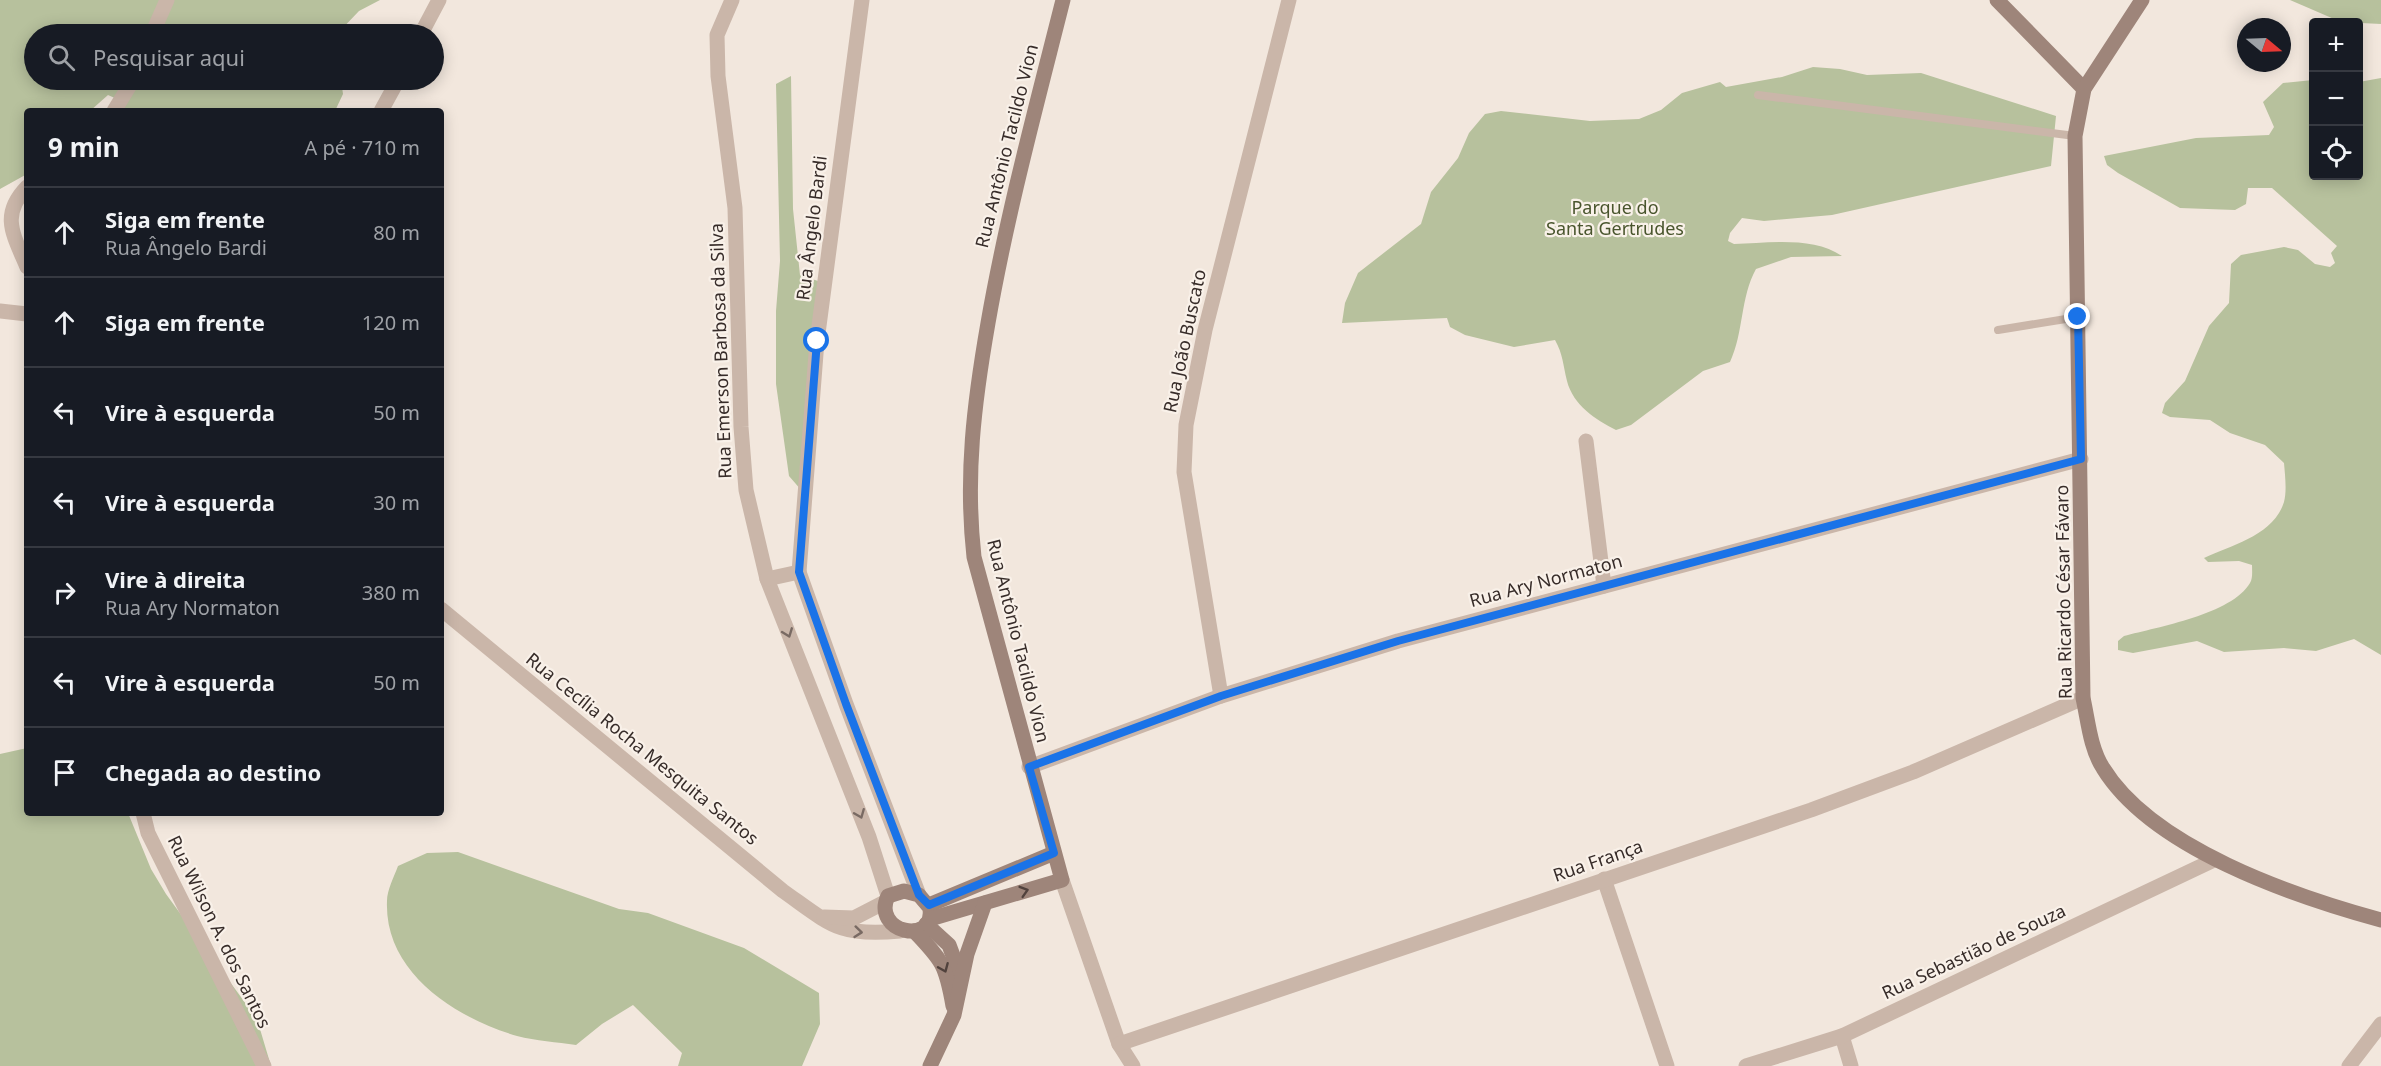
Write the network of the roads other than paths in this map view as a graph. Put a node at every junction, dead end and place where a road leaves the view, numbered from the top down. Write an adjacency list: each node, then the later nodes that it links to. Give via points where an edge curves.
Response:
1 (166, 0): 9 (street)
2 (439, 0): 10 (street)
3 (732, 0): 28 (street, Rua Emerson Barbosa da Silva, via 717,35 718,76 735,208 746,490)
4 (862, 0): 27 (street, Rua Ângelo Bardi, via 817,341)
5 (1063, 0): 33 (street, Rua Antônio Tacildo Vion, via 1000,257 970,446 969,509 974,557)
6 (1289, 0): 31 (street, Rua João Buscato, via 1205,330 1186,425 1184,472)
7 (1997, 0): 11 (street)
8 (2142, 0): 11 (street, Rua Ricardo César Fávaro)
9 (156, 24)
10 (426, 24)
11 (2084, 89): 17 (street, Rua Ricardo César Fávaro)
12 (127, 90): 15 (street)
13 (393, 90): 16 (street)
14 (1758, 94): 17 (lane)
15 (116, 108)
16 (383, 108)
17 (2075, 136): 23 (street, Rua Ricardo César Fávaro)
18 (24, 190): 19 (street)
19 (3, 221): 20 (street)
20 (24, 261)
21 (0, 311): 22 (street)
22 (24, 315)
23 (2078, 317): 24 (lane); 26 (street, Rua Ricardo César Fávaro)
24 (1998, 330)
25 (1586, 441): 29 (street)
26 (2081, 459): 29 (street, Rua Ary Normaton); 32 (street, Rua Ricardo César Fávaro)
27 (799, 572): 28 (street); 42 (street)
28 (767, 579): 39 (street, Rua Emerson Barbosa da Silva, one-way to 39, via 869,837)
29 (1604, 586): 31 (street, Rua Ary Normaton, via 1398,641)
30 (444, 611): 41 (street, Rua Cecília Rocha Mesquita Santos)
31 (1221, 696): 33 (street, Rua Ary Normaton)
32 (2083, 698): 36 (street, Rua Ricardo César Fávaro, via 2095,749 2112,780 2141,810); 37 (street, Rua França, via 1913,772)
33 (1029, 767): 35 (street, Rua Antônio Tacildo Vion)
34 (143, 816): 49 (street, Rua Wilson A. dos Santos)
35 (1054, 853): 38 (street, Rua Antônio Tacildo Vion); 42 (street)
36 (2214, 860): 43 (street, Rua Ricardo César Fávaro); 47 (street, Rua Sebastião de Souza)
37 (1604, 879): 48 (street, Rua França); 52 (street)
38 (1062, 880): 40 (street, one-way to 38); 48 (street, Rua Antônio Tacildo Vion)
39 (886, 899): 41 (street, via 854,918); 42 (street, via 903,891); 42 (street, via 889,918)
40 (985, 903): 42 (street); 44 (street)
41 (819, 917): 42 (street, Rua Cecília Rocha Mesquita Santos, one-way to 42, via 856,933)
42 (920, 917): 44 (street, via 949,945); 45 (street, one-way to 45, via 944,966)
43 (2381, 920)
44 (962, 979): 45 (street)
45 (954, 1015): 50 (street)
46 (2381, 1024): 55 (street)
47 (1842, 1036): 53 (street, Rua Sebastião de Souza); 54 (street)
48 (1119, 1044): 51 (street, Rua Antônio Tacildo Vion)
49 (264, 1066)
50 (930, 1066)
51 (1133, 1066)
52 (1667, 1066)
53 (1746, 1066)
54 (1851, 1066)
55 (2349, 1066)

